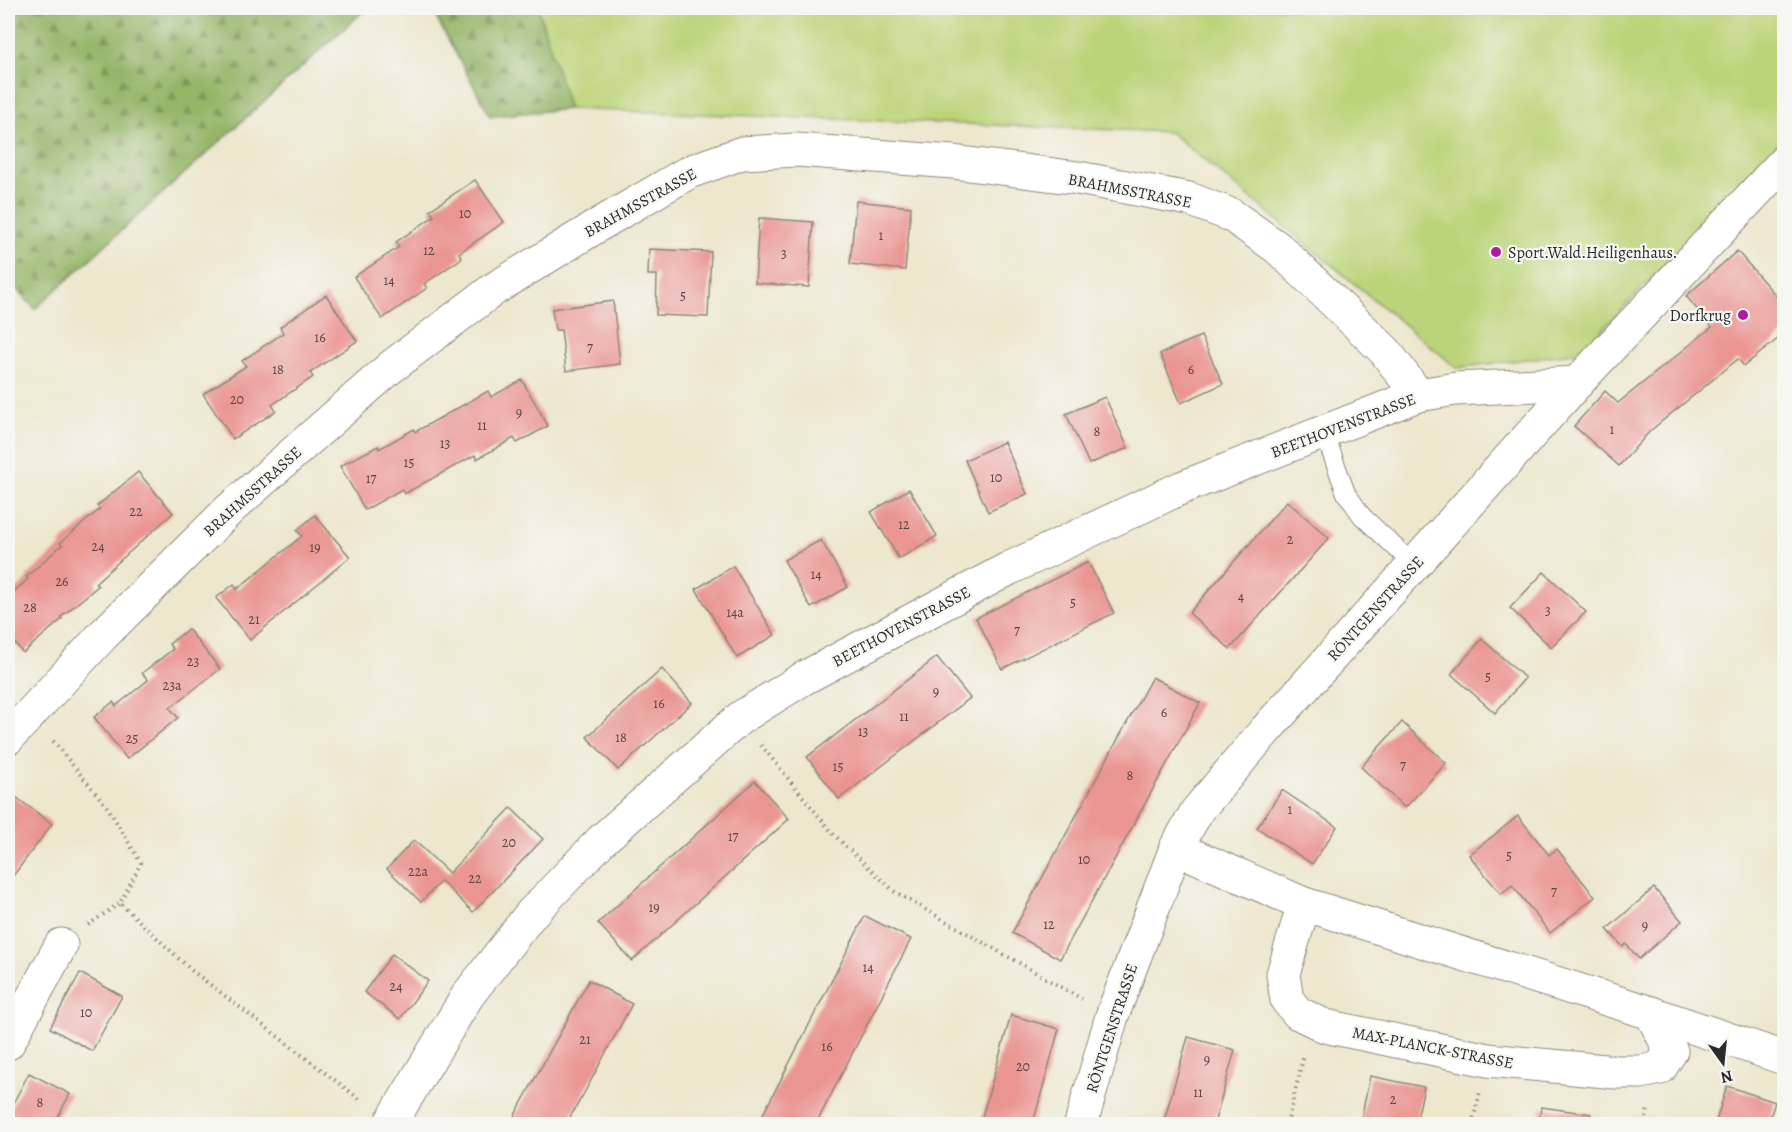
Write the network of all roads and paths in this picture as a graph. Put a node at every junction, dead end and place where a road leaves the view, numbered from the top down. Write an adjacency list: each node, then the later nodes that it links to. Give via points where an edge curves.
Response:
1 (1785, 162): 2 (street, RÖNTGENSTRASSE)
2 (1577, 383): 3 (street, BEETHOVENSTRASSE, via 1456,389); 5 (street, RÖNTGENSTRASSE)
3 (1418, 395): 4 (street, BEETHOVENSTRASSE); 6 (street, BRAHMSSTRASSE, via 1385,351 1278,248 1231,214 1189,199 1078,178 797,150 742,153 689,172 602,223 494,290 391,367 230,509)
4 (1324, 432): 5 (lane, via 1346,493 1362,516); 7 (street, BEETHOVENSTRASSE, via 1181,488 1008,569 804,678)
5 (1413, 564): 9 (street, RÖNTGENSTRASSE, via 1197,811)
6 (29, 713): 8 (street, BRAHMSSTRASSE); 17 (path, via 108,808 141,863 120,903 192,970)
7 (740, 718): 13 (path, via 834,835 895,892); 18 (street, BEETHOVENSTRASSE, via 602,840 531,914 468,995)
8 (8, 738)
9 (1176, 848): 10 (street); 13 (street, RÖNTGENSTRASSE)
10 (1304, 904): 12 (street); 14 (street, MAX-PLANCK-STRASSE, via 1283,974 1287,1000 1298,1013)
11 (61, 945): 15 (street)
12 (1651, 1013): 14 (street, MAX-PLANCK-STRASSE, via 1671,1051 1660,1068 1641,1072 1488,1060 1325,1026); 16 (street)
13 (1112, 1016): 19 (street, RÖNTGENSTRASSE)
14 (1313, 1020): 20 (path)
15 (8, 1043)
16 (1785, 1058)
17 (357, 1098)
18 (390, 1125)
19 (1082, 1125)
20 (1287, 1125)

